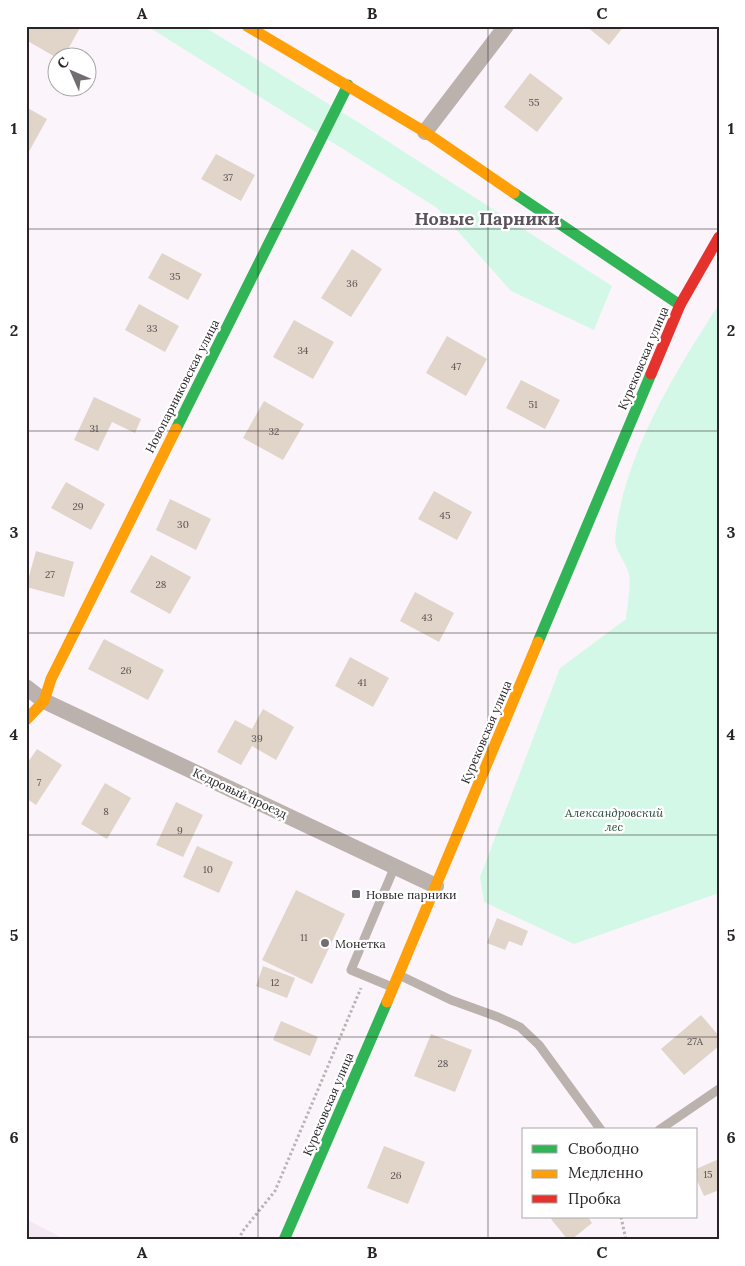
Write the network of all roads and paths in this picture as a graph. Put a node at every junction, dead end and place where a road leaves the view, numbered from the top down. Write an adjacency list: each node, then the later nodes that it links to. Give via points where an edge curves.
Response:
1 (247, 26): 3 (street)
2 (506, 26): 4 (street)
3 (348, 85): 4 (street); 8 (street, Новопарниковская улица, via 51,679)
4 (425, 132): 6 (street)
5 (719, 237): 6 (street, Курековская улица)
6 (680, 305): 11 (street, Курековская улица)
7 (26, 688): 8 (street, Кедровый проезд)
8 (44, 701): 9 (street); 10 (street, Кедровый проезд)
9 (26, 720)
10 (395, 866): 11 (street, Кедровый проезд); 13 (lane, via 351,970)
11 (436, 886): 12 (street, Курековская улица)
12 (398, 975): 14 (street, Курековская улица); 16 (lane, via 520,1027 539,1045)
13 (366, 976): 14 (lane); 19 (path, via 275,1191)
14 (393, 988): 20 (street, Курековская улица)
15 (719, 1089): 17 (lane)
16 (600, 1128)
17 (662, 1128)
18 (621, 1218): 21 (path)
19 (239, 1240)
20 (284, 1240)
21 (626, 1240)

